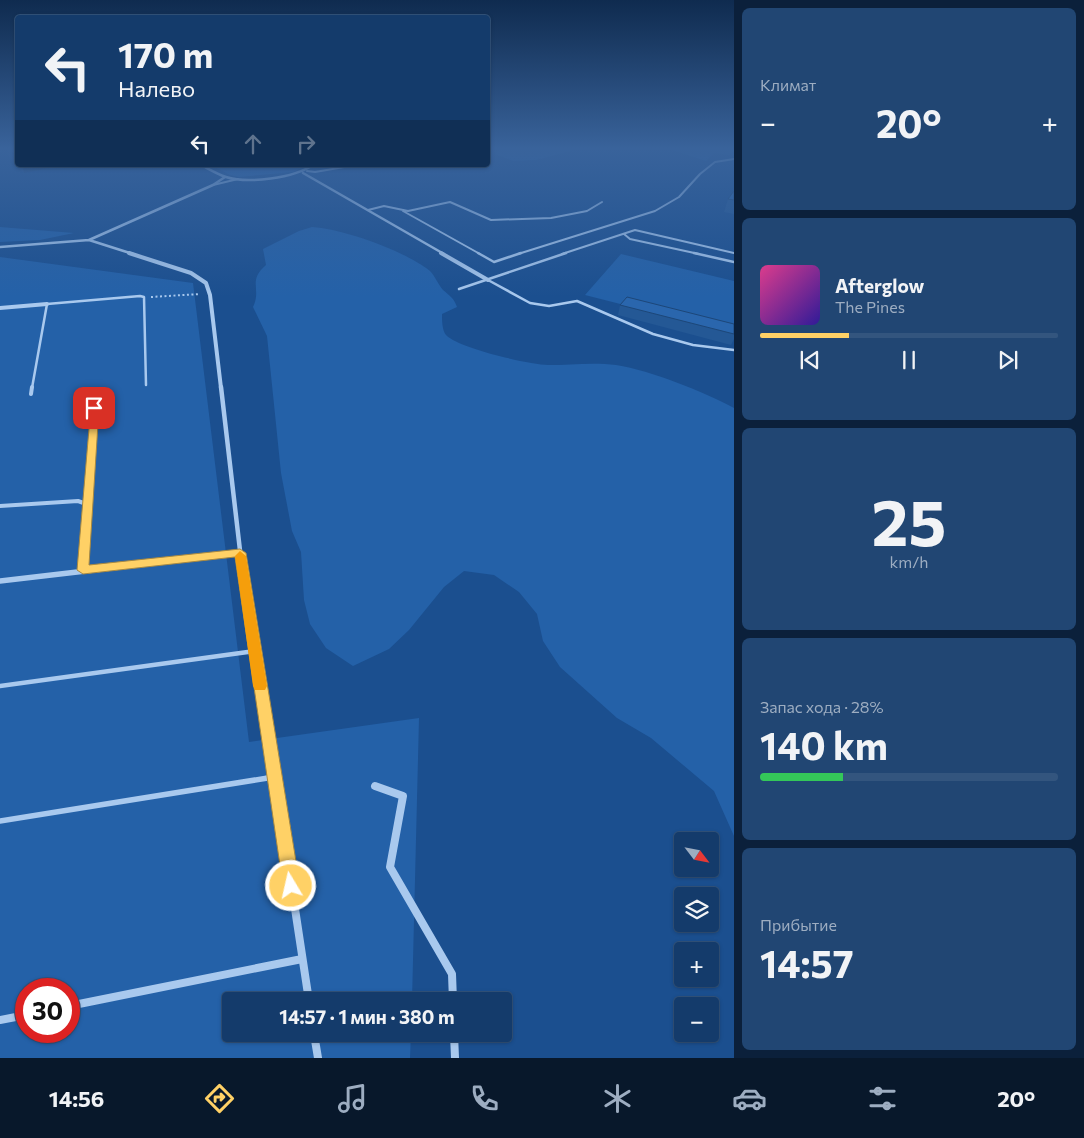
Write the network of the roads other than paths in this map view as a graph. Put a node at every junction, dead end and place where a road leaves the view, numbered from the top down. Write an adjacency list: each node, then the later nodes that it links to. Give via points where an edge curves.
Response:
1 (183, 198): 8 (street)
2 (349, 198): 5 (street)
3 (676, 198): 6 (lane, via 641,216 494,262)
4 (602, 202): 6 (lane, via 587,210 551,218 491,220 450,202)
5 (368, 210): 6 (lane, via 384,206); 12 (street)
6 (403, 211)
7 (624, 234): 10 (lane, via 635,230); 11 (lane); 12 (lane)
8 (89, 240): 9 (street); 22 (street, via 192,273 206,283)
9 (0, 247)
10 (734, 253)
11 (734, 262)
12 (488, 280): 13 (lane); 16 (lane, via 533,305 553,307 576,301 634,328 711,349)
13 (459, 290)
14 (47, 304): 15 (street); 17 (lane, via 144,297); 18 (lane)
15 (0, 308)
16 (734, 350)
17 (146, 386)
18 (31, 394)
19 (94, 408): 21 (lane)
20 (0, 506): 21 (lane, via 78,501)
21 (89, 506): 23 (lane)
22 (240, 553): 23 (street); 25 (street)
23 (83, 570): 24 (street)
24 (0, 582)
25 (255, 651): 26 (lane); 27 (street)
26 (0, 686)
27 (274, 777): 29 (lane); 30 (street)
28 (375, 786): 32 (street, via 403,796 390,868 452,974)
29 (0, 821)
30 (302, 959): 31 (street); 33 (street)
31 (308, 992)
32 (453, 992)
33 (80, 1004)
34 (15, 1017): 35 (street)
35 (0, 1020)
36 (315, 1042): 38 (street)
37 (454, 1042): 39 (street)
38 (318, 1058)
39 (455, 1058)

